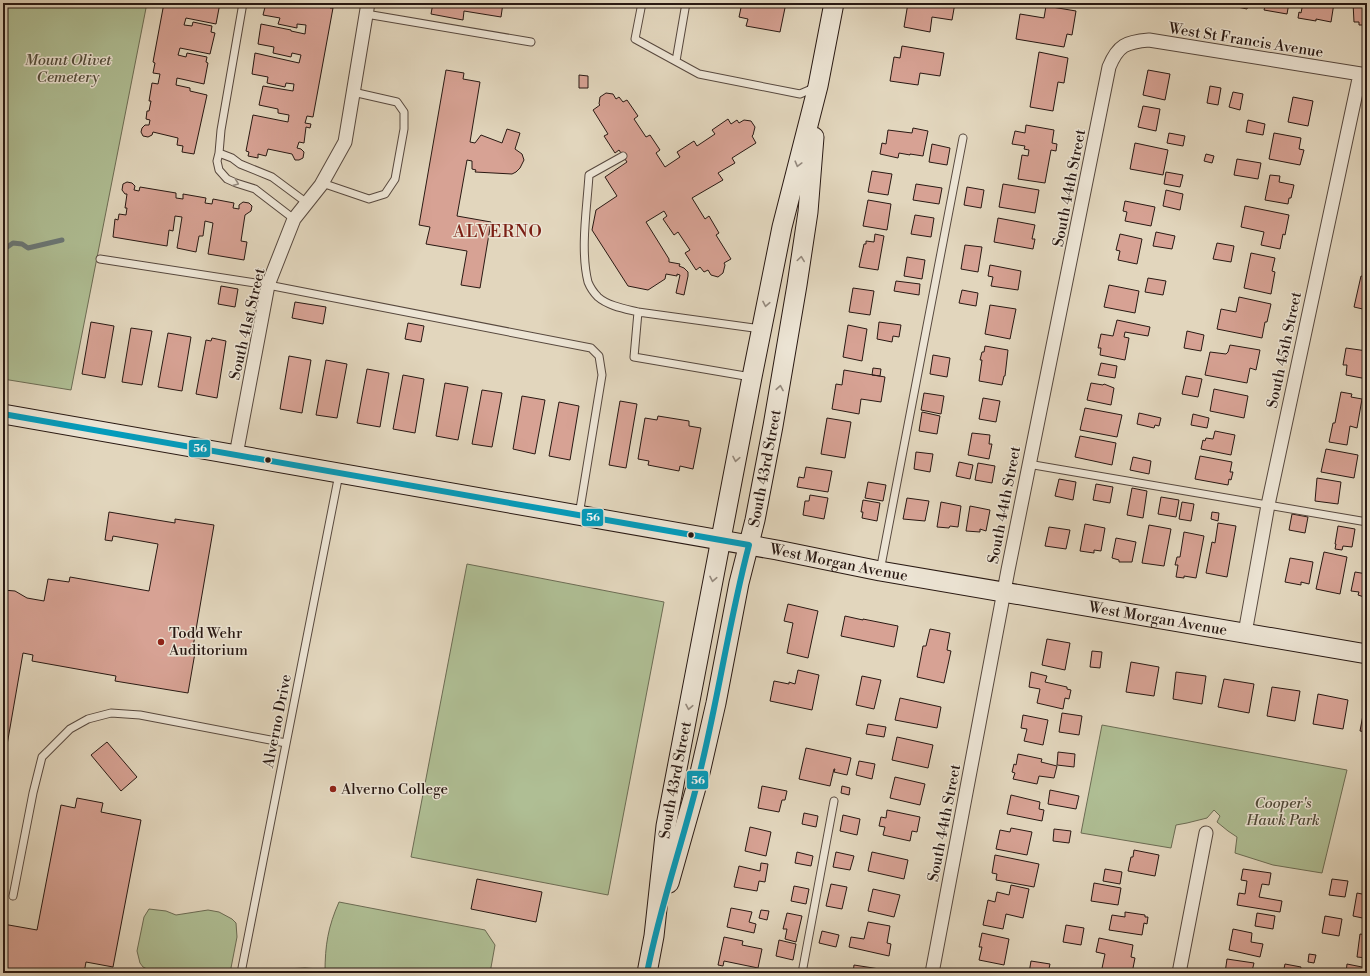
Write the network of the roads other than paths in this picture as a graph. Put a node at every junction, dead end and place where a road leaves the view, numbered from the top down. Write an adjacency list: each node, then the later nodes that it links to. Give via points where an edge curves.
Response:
1 (243, 3): 13 (lane, via 221,130)
2 (642, 3): 8 (lane, via 635,39)
3 (686, 3): 8 (lane)
4 (834, 3): 10 (main road, South 43rd Street)
5 (367, 8): 6 (lane); 11 (street, South 41st Street)
6 (531, 42)
7 (1121, 48): 9 (street, West St Francis Avenue, via 1134,42 1149,40); 27 (street, South 44th Street, via 1114,55 1109,67)
8 (676, 61): 10 (lane, via 699,74 800,94)
9 (1363, 74): 29 (street, South 45th Street)
10 (818, 86): 21 (main road, South 43rd Street, one-way to 21, via 783,221); 25 (main road, South 43rd Street, one-way to 10, via 808,212)
11 (353, 92): 15 (street, South 41st Street, via 345,142); 15 (lane, via 397,102 404,112 404,129 395,179 385,194 369,199)
12 (963, 138): 34 (lane)
13 (220, 154): 16 (lane, via 272,177); 17 (lane, one-way to 17, via 217,161 218,170 227,178 255,189)
14 (623, 156): 20 (lane, via 589,175 585,234 586,264 589,284 599,298 618,308)
15 (322, 183): 16 (street, South 41st Street)
16 (307, 203): 17 (street, South 41st Street)
17 (294, 219): 19 (street, South 41st Street)
18 (100, 259): 19 (lane)
19 (268, 285): 26 (street, South 41st Street); 30 (lane, via 591,348 599,356 602,375)
20 (638, 312): 21 (lane); 22 (lane, via 634,357)
21 (761, 329): 22 (main road, South 43rd Street)
22 (752, 377): 24 (main road, South 43rd Street)
23 (3, 414): 26 (main road, West Morgan Avenue)
24 (743, 421): 25 (main road); 32 (main road, South 43rd Street, one-way to 32)
25 (773, 426): 33 (main road, South 43rd Street)
26 (236, 455): 28 (main road, West Morgan Avenue)
27 (1028, 464): 29 (lane); 35 (street, South 44th Street)
28 (339, 474): 30 (main road, West Morgan Avenue); 38 (lane, Alverno Drive)
29 (1268, 505): 31 (lane); 36 (street, South 45th Street)
30 (579, 516): 32 (main road, West Morgan Avenue)
31 (1367, 522)
32 (720, 541): 33 (main road, West Morgan Avenue); 42 (main road, South 43rd Street, one-way to 42, via 666,826)
33 (749, 545): 34 (main road, West Morgan Avenue); 42 (main road, South 43rd Street, via 699,777)
34 (880, 571): 35 (main road, West Morgan Avenue)
35 (1004, 592): 36 (main road, West Morgan Avenue); 46 (street, South 44th Street)
36 (1244, 633): 37 (main road, West Morgan Avenue)
37 (1367, 654)
38 (286, 743): 41 (lane, via 140,715 111,713 70,729 42,757); 43 (lane, Alverno Drive)
39 (834, 801): 45 (lane)
40 (1206, 833): 47 (street)
41 (14, 896)
42 (654, 936): 44 (main road, South 43rd Street)
43 (241, 973)
44 (647, 973)
45 (802, 973)
46 (932, 973)
47 (1178, 973)

